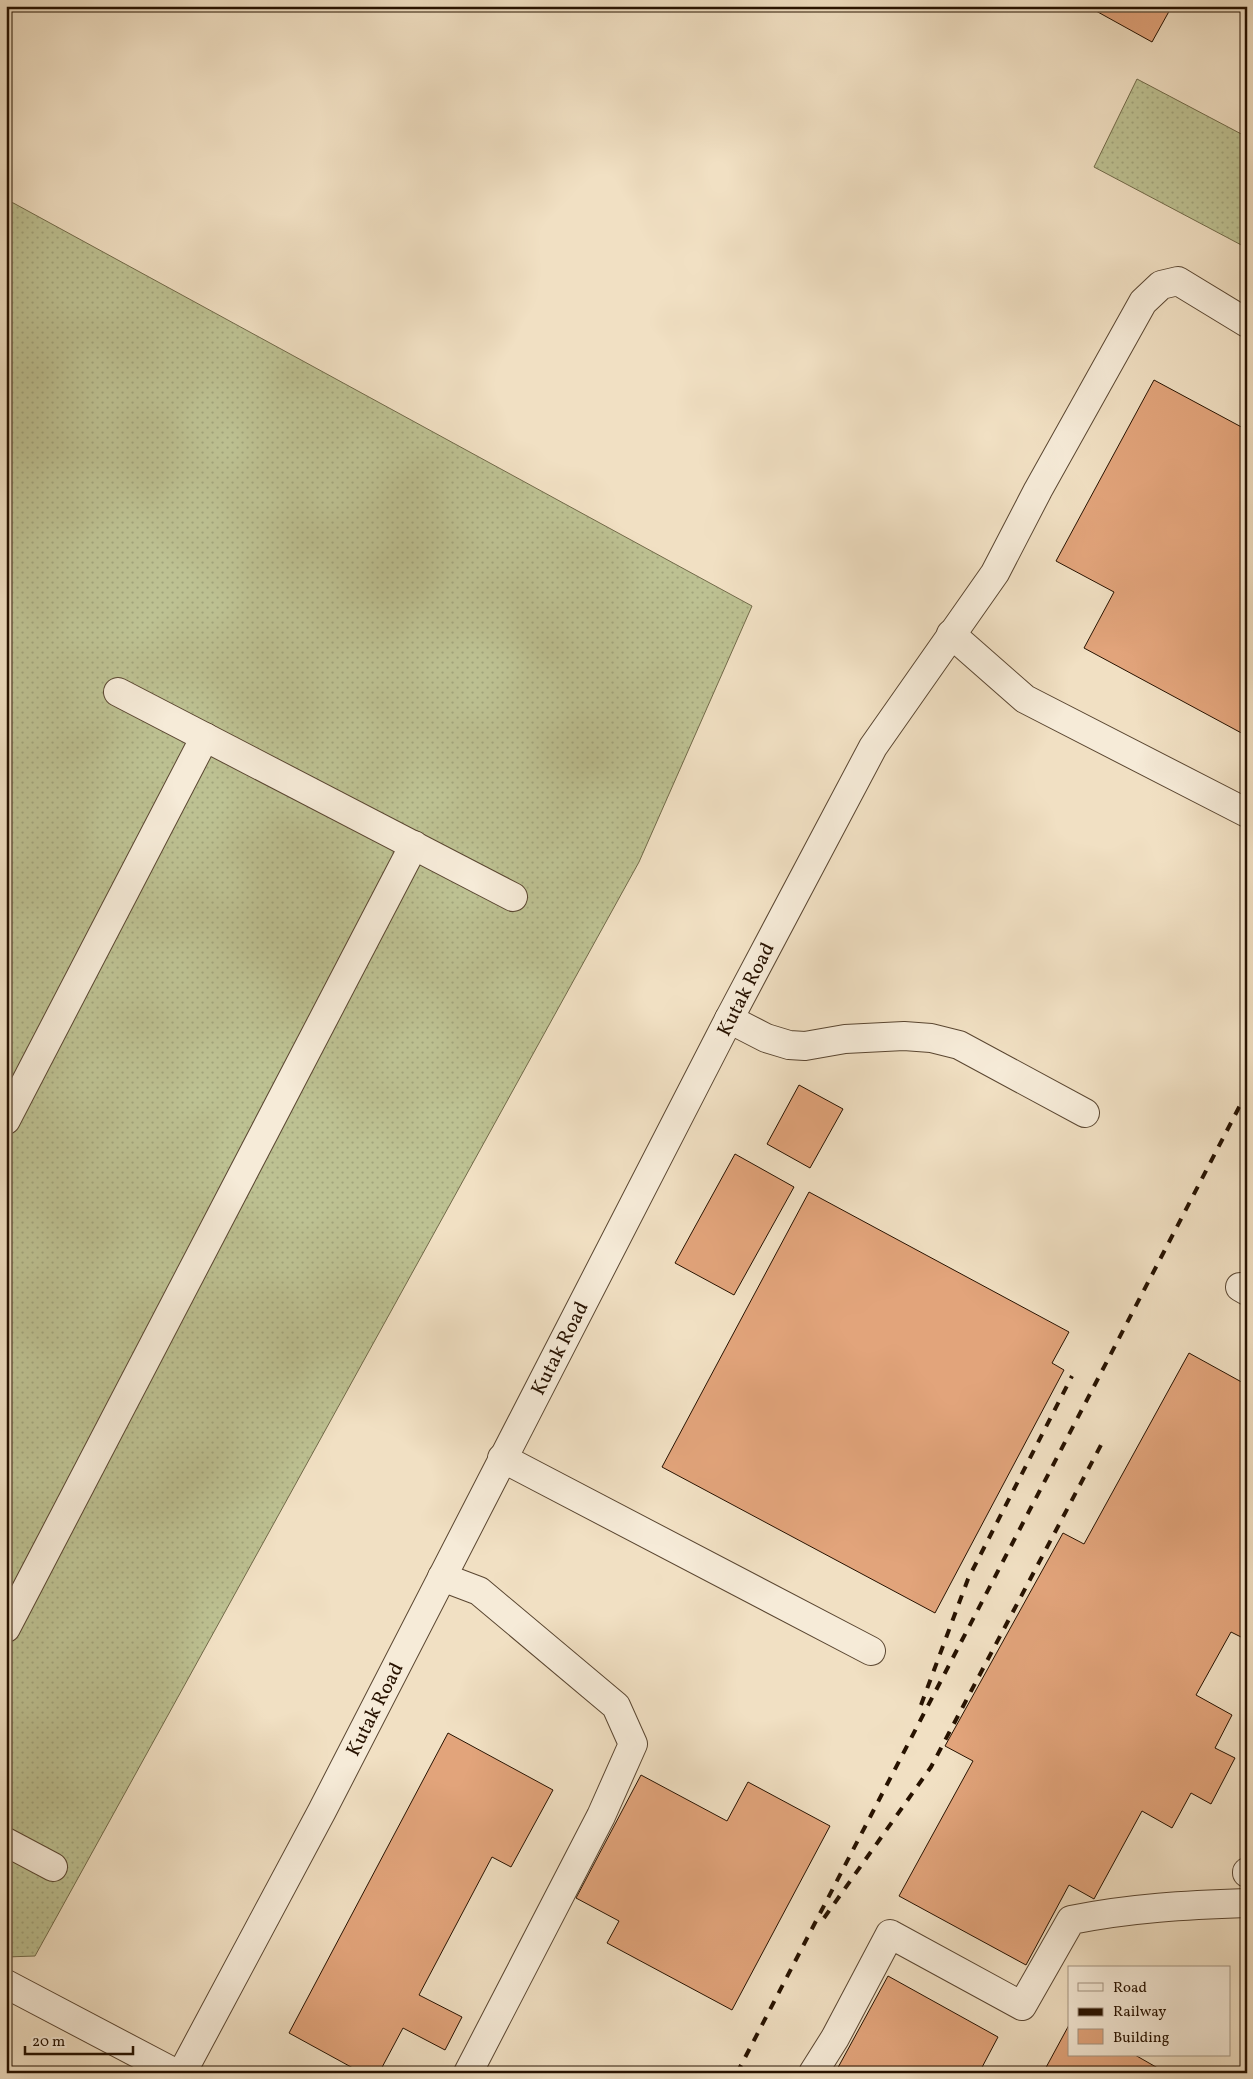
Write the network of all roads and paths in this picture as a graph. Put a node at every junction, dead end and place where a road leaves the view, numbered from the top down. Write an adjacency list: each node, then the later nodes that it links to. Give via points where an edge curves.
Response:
1 (1247, 323): 2 (street, Kutak Road, via 1178,282 1161,285 1144,302 995,573)
2 (951, 634): 5 (street, via 1025,700); 8 (street, Kutak Road, via 874,747)
3 (118, 692): 4 (street)
4 (205, 737): 6 (street); 10 (street)
5 (1247, 813)
6 (414, 845): 7 (street); 13 (street)
7 (513, 897)
8 (729, 1019): 9 (street, via 766,1038 789,1045 904,1036 959,1045); 11 (street, Kutak Road)
9 (1086, 1113)
10 (6, 1120)
11 (502, 1458): 12 (street, Kutak Road); 14 (street)
12 (442, 1577): 20 (street, Kutak Road); 21 (street, via 479,1591 616,1706 633,1744 601,1816)
13 (6, 1628)
14 (871, 1651)
15 (6, 1842): 16 (street)
16 (53, 1866)
17 (1247, 1903): 22 (street, via 1168,1905 1071,1920 1022,2006 890,1934)
18 (7, 1987): 19 (street)
19 (175, 2073)
20 (182, 2073)
21 (468, 2073)
22 (813, 2073)

